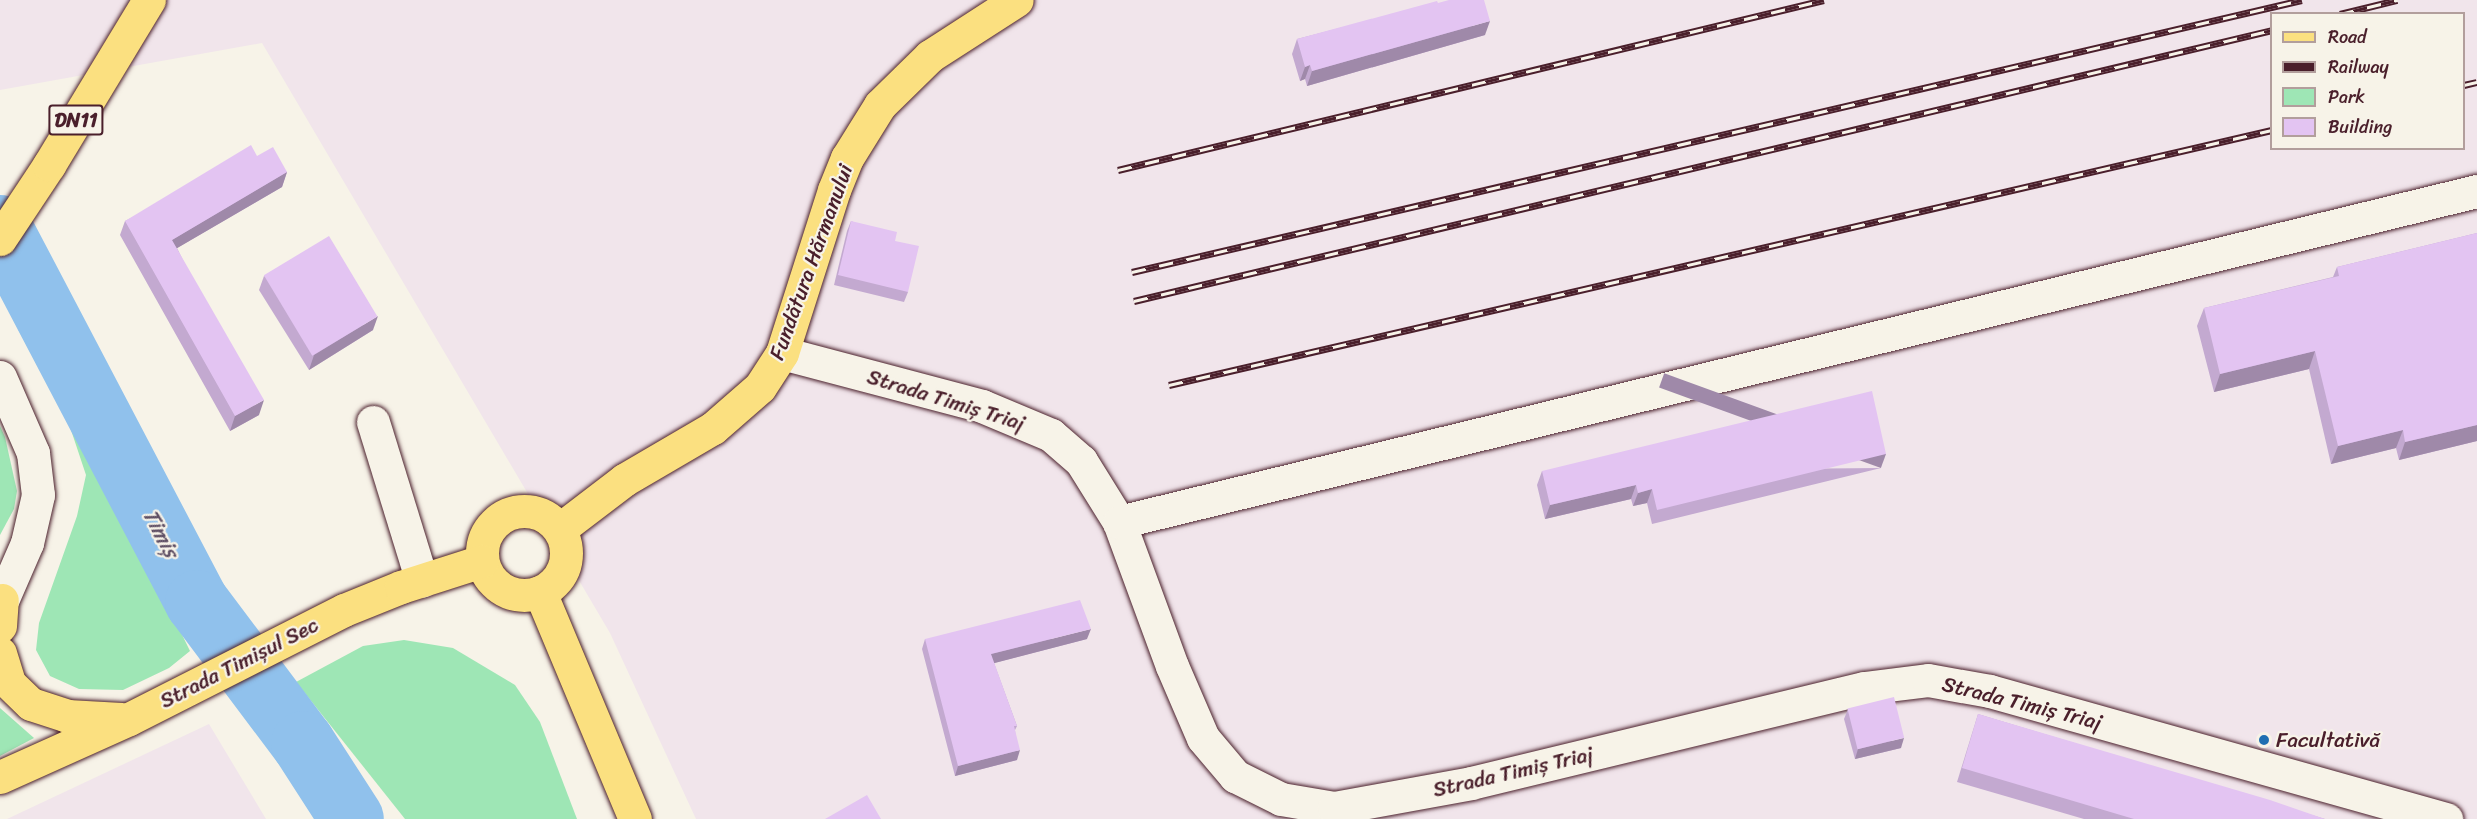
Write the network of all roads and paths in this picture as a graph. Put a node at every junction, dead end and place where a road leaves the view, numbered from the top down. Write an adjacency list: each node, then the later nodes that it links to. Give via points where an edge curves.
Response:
1 (149, 0): 4 (main road, DN11)
2 (1017, 0): 5 (main road, Fundătura Hărmanului, via 930,56 880,105 847,158 834,190)
3 (2477, 191): 8 (street)
4 (0, 239)
5 (782, 353): 8 (street, Strada Timiș Triaj, via 982,406 1052,435 1081,461); 9 (main road, Fundătura Hărmanului, via 760,387 713,428 624,480)
6 (0, 377): 13 (street, via 33,453 38,495 27,543)
7 (373, 422): 11 (street)
8 (1119, 522): 18 (street, Strada Timiș Triaj, via 1203,738 1235,776 1281,799 1334,808 1460,786 1864,688 1928,680 1990,691)
9 (560, 529): 10 (main road, via 537,512 508,514 486,532); 12 (main road, via 566,542 564,569 556,581)
10 (482, 561): 11 (main road, Strada Timișul Sec); 12 (main road, via 495,585 507,592 520,596)
11 (422, 581): 15 (main road, Strada Timișul Sec, via 344,610)
12 (540, 592): 17 (main road)
13 (1, 610)
14 (0, 653): 15 (main road, via 9,682 31,704 67,716)
15 (129, 719): 16 (main road, Strada Timișul Sec)
16 (0, 777)
17 (635, 819)
18 (2446, 819)

